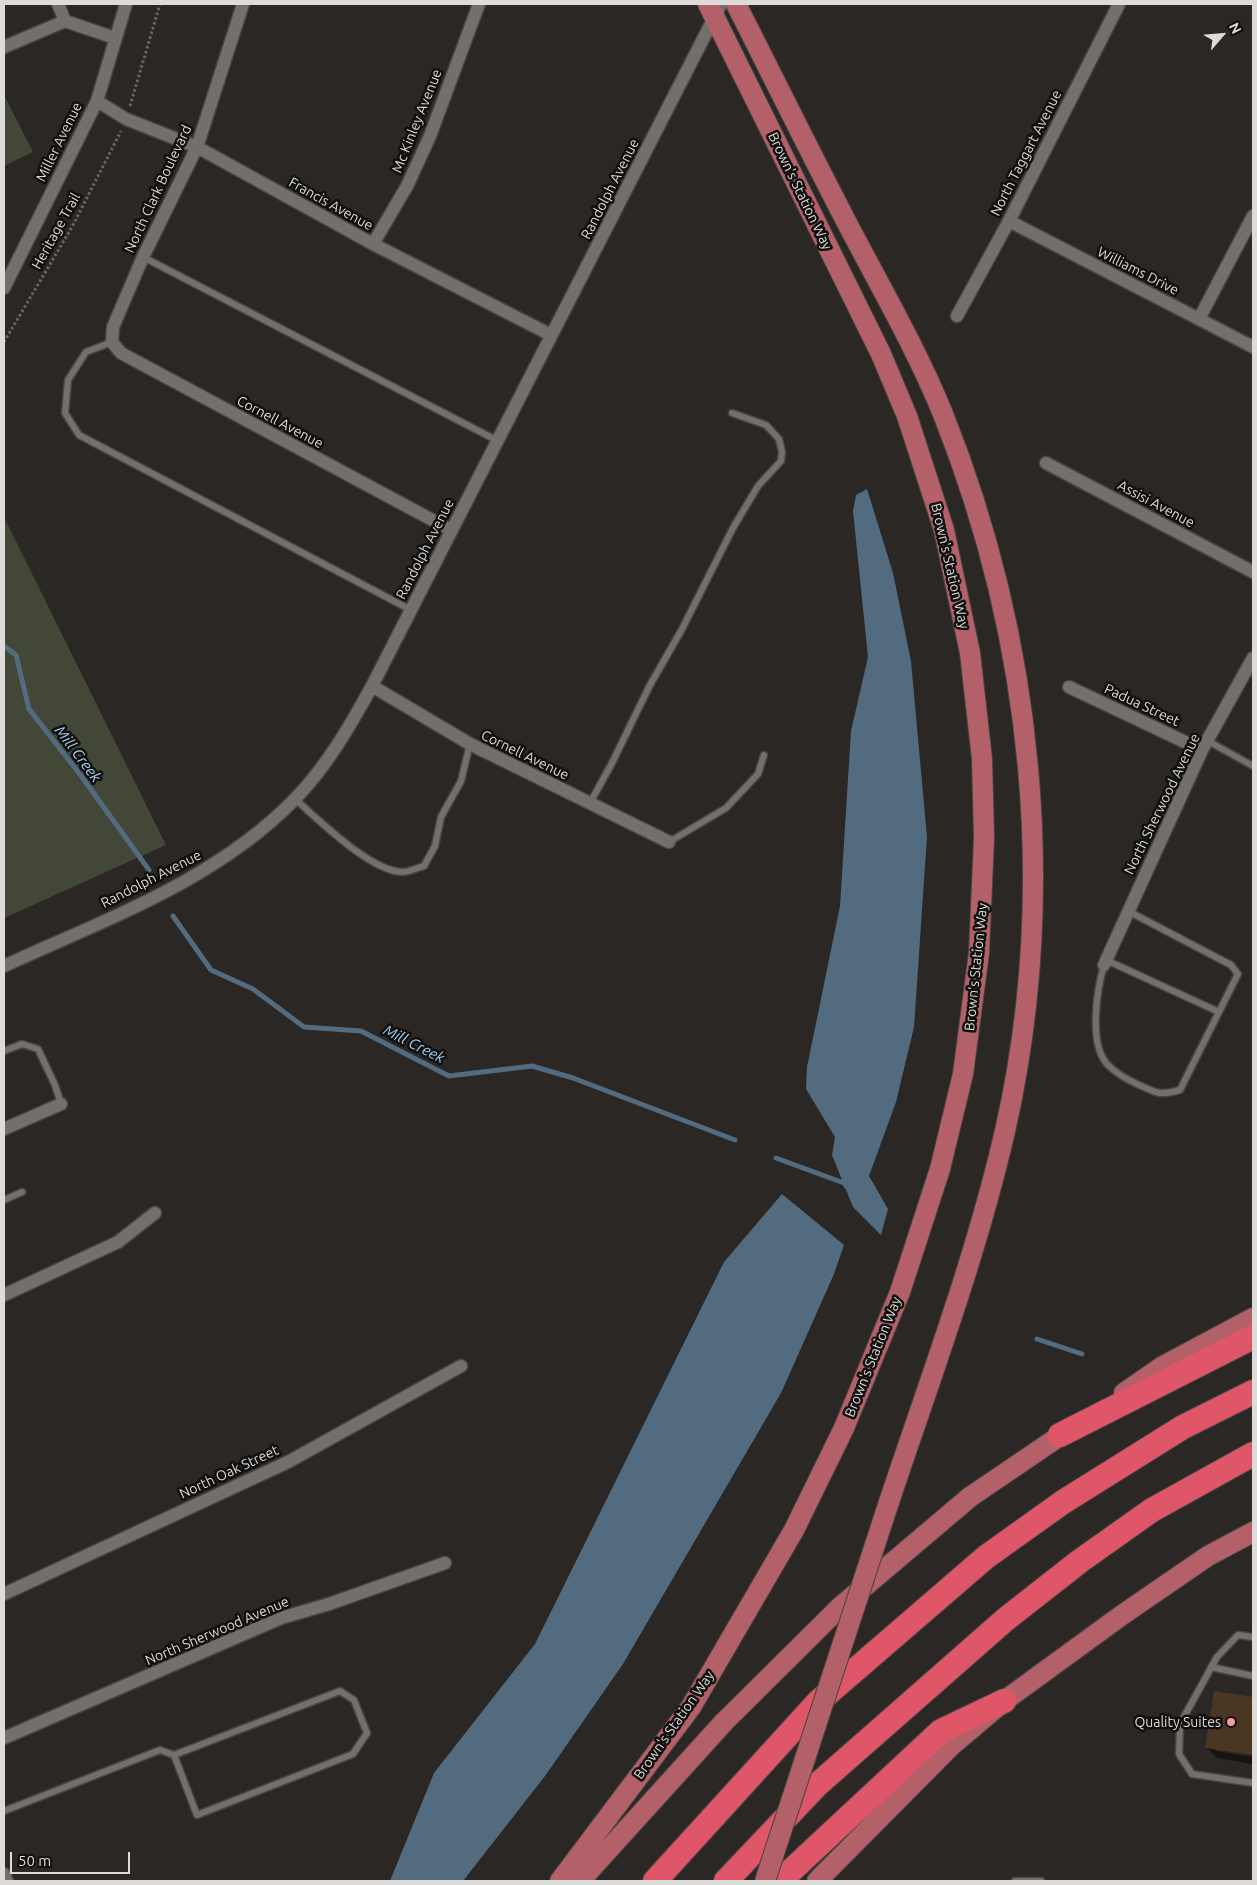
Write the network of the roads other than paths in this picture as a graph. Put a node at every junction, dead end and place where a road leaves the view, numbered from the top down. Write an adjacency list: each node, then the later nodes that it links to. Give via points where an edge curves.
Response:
1 (58, 4): 8 (street)
2 (126, 4): 9 (street, Miller Avenue)
3 (243, 4): 12 (street, North Clark Boulevard)
4 (479, 4): 15 (street, Mc Kinley Avenue, via 430,136 407,186)
5 (736, 4): 73 (main road, Brown's Station Way, bridge, via 908,339 942,413 982,524 997,579 1020,696 1030,783 1033,870 1030,956 1022,1031 1006,1126 975,1239)
6 (1119, 4): 14 (street, North Taggart Avenue)
7 (715, 8): 20 (street, Randolph Avenue); 69 (main road, Brown's Station Way, via 881,354 906,416 944,530 970,653 982,759 984,848 979,953 963,1074 940,1169 900,1292 844,1428 790,1538 691,1707)
8 (65, 21): 9 (street); 10 (street)
9 (116, 38): 11 (street, Miller Avenue)
10 (4, 47)
11 (97, 101): 12 (street, Francis Avenue, via 126,119); 17 (street, Miller Avenue)
12 (197, 147): 15 (street, Francis Avenue); 16 (street, North Clark Boulevard)
13 (1253, 216): 19 (street)
14 (1008, 221): 18 (street, North Taggart Avenue); 19 (street, Williams Drive)
15 (373, 244): 20 (street, Francis Avenue)
16 (143, 257): 21 (street, North Clark Boulevard, via 113,327); 24 (lane)
17 (4, 288)
18 (957, 316)
19 (1200, 319): 22 (street, Williams Drive)
20 (551, 335): 24 (street, Randolph Avenue)
21 (112, 342): 26 (street, Cornell Avenue, via 121,353); 28 (lane, via 86,352 68,380 65,414 79,435)
22 (1253, 348)
23 (732, 413): 37 (lane, via 766,425 779,439 781,461 758,486 733,528)
24 (498, 441): 26 (street, Randolph Avenue)
25 (1046, 463): 27 (street, Assisi Avenue)
26 (451, 530): 28 (street, Randolph Avenue)
27 (1253, 572)
28 (411, 610): 30 (street, Randolph Avenue)
29 (1253, 658): 33 (street, North Sherwood Avenue)
30 (372, 686): 32 (street, Cornell Avenue); 36 (street, Randolph Avenue, via 339,742)
31 (1069, 687): 33 (street, Padua Street)
32 (470, 744): 36 (lane, via 461,781 441,817 435,846 424,866 403,872 384,869 337,837); 37 (street, Cornell Avenue)
33 (1205, 746): 35 (lane); 39 (street, North Sherwood Avenue)
34 (764, 755): 38 (lane, via 758,774 726,808)
35 (1253, 766)
36 (295, 799): 41 (street, Randolph Avenue, via 236,850 192,878)
37 (590, 803): 38 (street, Cornell Avenue)
38 (669, 842)
39 (1128, 911): 40 (street, North Sherwood Avenue); 42 (lane, via 1231,965 1238,974)
40 (1105, 963): 42 (lane); 42 (lane, via 1097,990 1100,1050 1107,1065 1132,1082 1162,1095 1180,1090)
41 (4, 966)
42 (1219, 1012)
43 (4, 1051): 44 (lane, via 22,1044 38,1049)
44 (61, 1104): 45 (street)
45 (4, 1129)
46 (22, 1192): 47 (lane)
47 (4, 1200)
48 (155, 1213): 49 (street, via 118,1242)
49 (4, 1294)
50 (1253, 1318): 54 (main road, via 1164,1366)
51 (1253, 1337): 54 (highway)
52 (461, 1366): 58 (street, North Oak Street, via 288,1462)
53 (1253, 1392): 71 (highway, via 1183,1427 1063,1502 986,1557 818,1702)
54 (1060, 1435): 70 (main road, via 970,1497 839,1608 724,1722)
55 (1253, 1454): 72 (highway, via 1152,1510 1006,1619 818,1784)
56 (1253, 1532): 62 (main road, via 1192,1566)
57 (445, 1563): 63 (street, North Sherwood Avenue, via 281,1618)
58 (4, 1594)
59 (1253, 1637): 60 (lane, via 1238,1635)
60 (1211, 1667): 61 (lane); 65 (lane, via 1180,1724 1178,1754 1192,1774)
61 (1253, 1676)
62 (1004, 1701): 74 (highway, via 942,1732); 75 (main road, via 952,1745)
63 (4, 1738)
64 (174, 1756): 64 (lane, via 340,1691 354,1700 367,1733 353,1754 197,1815); 66 (lane, via 160,1750)
65 (1253, 1783)
66 (4, 1811)
67 (4, 1874): 68 (street)
68 (7, 1881)
69 (560, 1881)
70 (580, 1881)
71 (655, 1881)
72 (726, 1881)
73 (765, 1881)
74 (780, 1881)
75 (817, 1881)
76 (1014, 1881): 77 (lane)
77 (1041, 1881)

